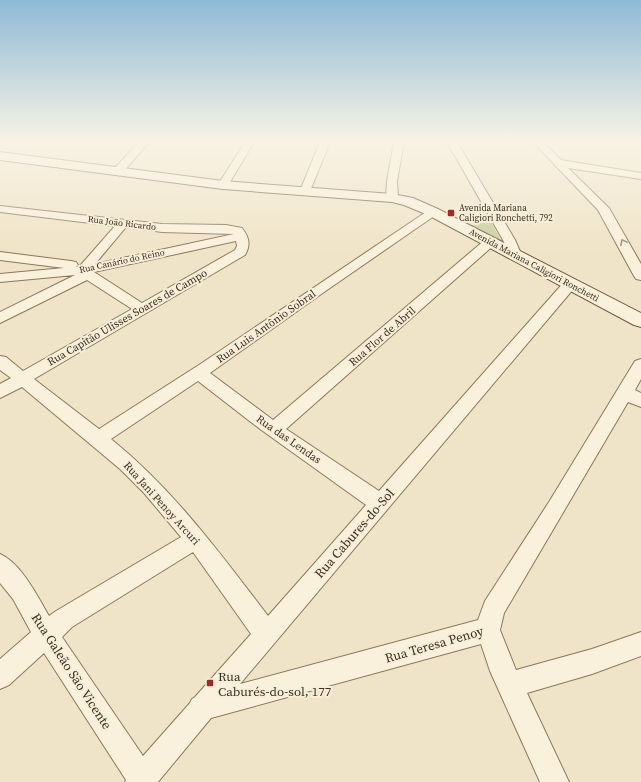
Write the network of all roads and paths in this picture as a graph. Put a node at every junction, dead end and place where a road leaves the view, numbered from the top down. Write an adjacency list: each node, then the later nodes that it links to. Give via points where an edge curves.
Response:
1 (170, 178): 7 (street, Avenida Mariana Caligiori Ronchetti)
2 (227, 178): 7 (street)
3 (310, 178): 8 (street)
4 (393, 178): 9 (street)
5 (473, 178): 16 (street)
6 (573, 178): 18 (street, one-way to 6, via 603,208)
7 (223, 185): 8 (street, Avenida Mariana Caligiori Ronchetti)
8 (305, 191): 9 (street, Avenida Mariana Caligiori Ronchetti)
9 (392, 198): 11 (street, Avenida Mariana Caligiori Ronchetti, via 408,201)
10 (0, 209): 12 (street, Rua João Ricardo)
11 (433, 212): 14 (street, Avenida Mariana Caligiori Ronchetti); 26 (street, Rua Luis Antônio Sobral)
12 (123, 224): 13 (street, Rua João Ricardo, via 162,228 226,229 238,231); 17 (street)
13 (242, 236): 17 (street, Rua Canário do Reino); 21 (street, Rua Capitão Ulisses Soares de Campo, via 243,246 240,252)
14 (490, 242): 16 (street, Avenida Mariana Caligiori Ronchetti); 30 (street, Rua Flor de Abril)
15 (0, 256): 17 (street)
16 (516, 256): 20 (street, Avenida Mariana Caligiori Ronchetti)
17 (86, 270): 19 (street, Rua Canário do Reino); 21 (street); 22 (street)
18 (641, 276)
19 (0, 278)
20 (570, 284): 23 (street, Avenida Mariana Caligiori Ronchetti); 32 (street, Rua Cabures-do-Sol)
21 (142, 309): 27 (street, Rua Capitão Ulisses Soares de Campo)
22 (0, 318)
23 (641, 321)
24 (0, 361): 27 (street, Rua Jani Penoy Arcuri)
25 (641, 365): 29 (street, Rua Teresa Penoy)
26 (200, 373): 30 (street, Rua das Lendas); 31 (street, Rua Luis Antônio Sobral)
27 (22, 378): 28 (street, Rua Capitão Ulisses Soares de Campo); 31 (street, Rua Jani Penoy Arcuri)
28 (0, 392)
29 (633, 397): 35 (street, Rua Teresa Penoy, via 492,609)
30 (274, 430): 32 (street, Rua das Lendas)
31 (98, 439): 33 (street, Rua Jani Penoy Arcuri, via 151,487)
32 (380, 503): 37 (street, Rua Cabures-do-Sol)
33 (196, 540): 36 (street, via 64,619); 37 (street, Rua Jani Penoy Arcuri)
34 (0, 565): 36 (street, Rua Galeão São Vicente, via 21,591)
35 (488, 630): 40 (street); 41 (street, Rua Teresa Penoy)
36 (46, 634): 39 (street); 42 (street, Rua Galeão São Vicente)
37 (267, 635): 41 (street, Rua Cabures-do-Sol)
38 (641, 644): 40 (street, via 556,673)
39 (0, 676)
40 (510, 684): 43 (street)
41 (201, 708): 42 (street, Rua Cabures-do-Sol)
42 (140, 780)
43 (555, 782)

